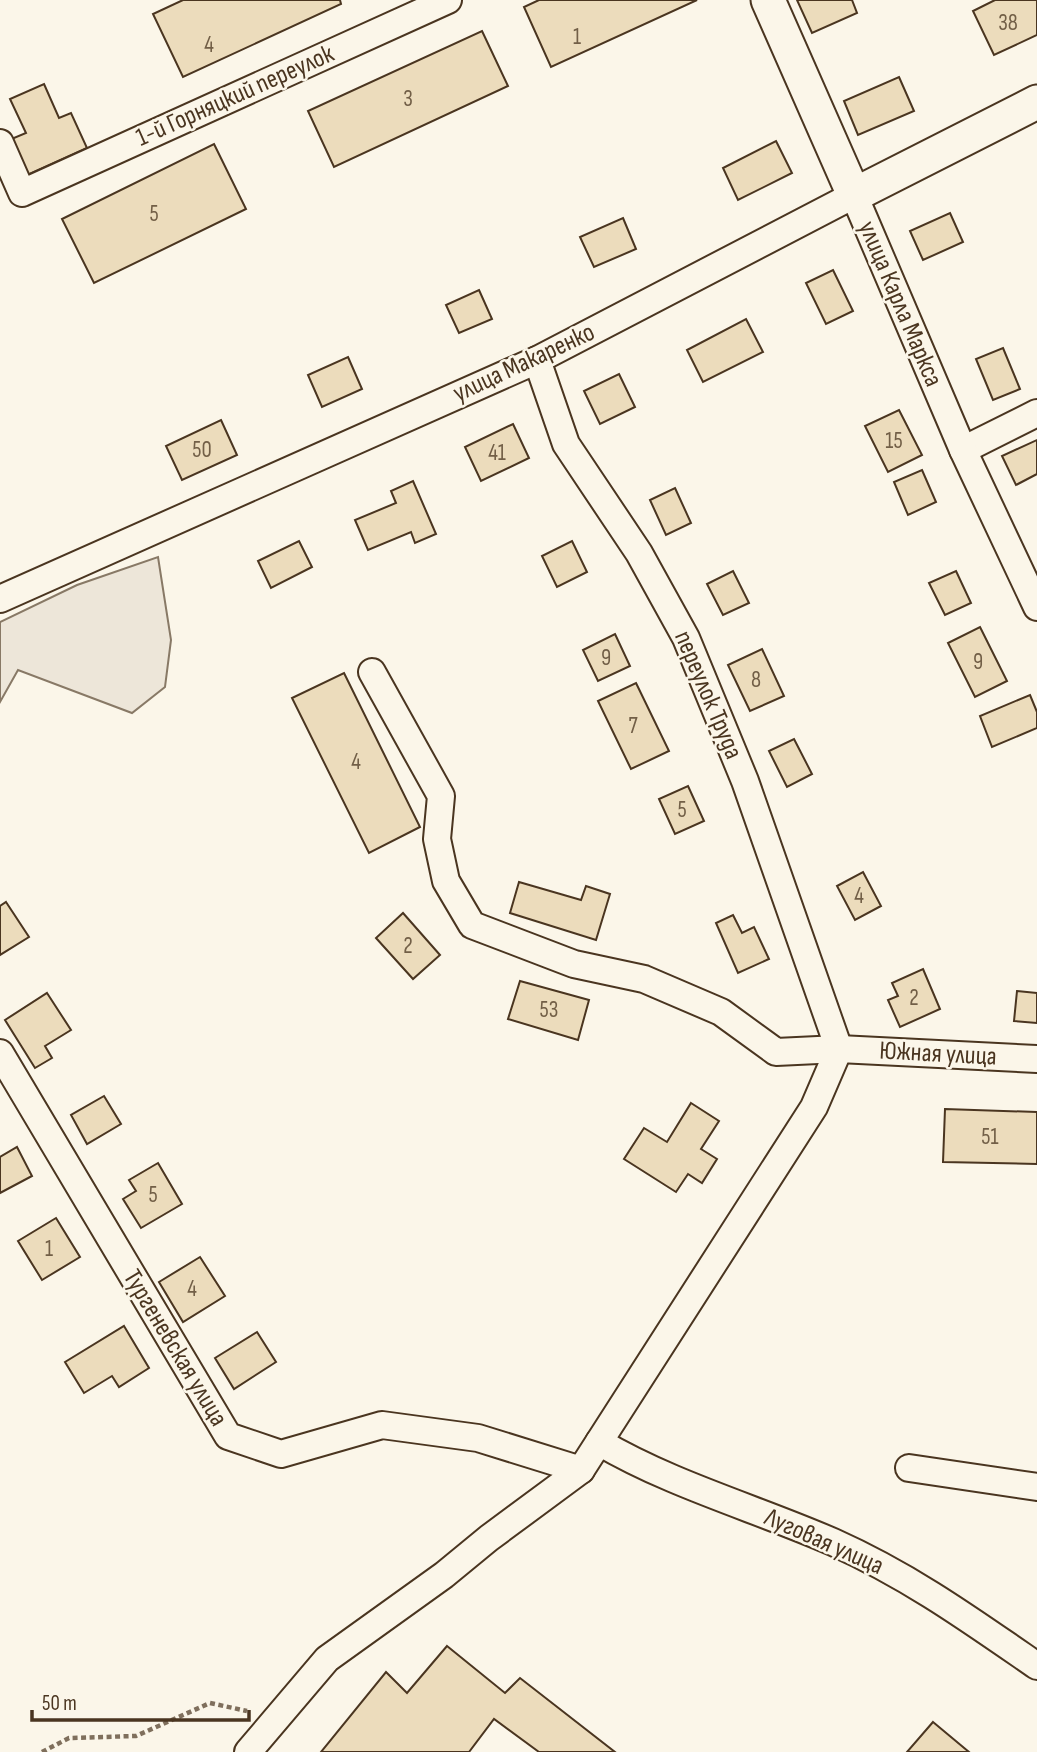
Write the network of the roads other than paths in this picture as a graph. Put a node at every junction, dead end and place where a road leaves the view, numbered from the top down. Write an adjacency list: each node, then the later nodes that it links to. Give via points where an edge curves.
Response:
1 (448, 0): 4 (street, 1-й Горняцкий переулок, via 22,192)
2 (768, 0): 5 (street, улица Карла Маркса)
3 (1037, 102): 5 (street, улица Макаренко)
4 (0, 143)
5 (854, 195): 6 (street, улица Макаренко); 8 (street, улица Карла Маркса)
6 (537, 360): 9 (street, улица Макаренко); 12 (street, переулок Труда, via 566,444 639,553 686,638 745,780)
7 (1037, 413): 8 (street)
8 (962, 450): 10 (street, улица Карла Маркса)
9 (0, 599)
10 (1037, 607)
11 (372, 672): 12 (street, Южная улица, via 441,796 438,839 446,881 472,925 574,964 644,979 721,1012 776,1052)
12 (839, 1049): 14 (street, Южная улица); 15 (street, via 814,1107)
13 (0, 1053): 17 (street, Тургеневская улица, via 228,1436 281,1454 383,1425 478,1438)
14 (1037, 1059)
15 (598, 1442): 17 (street); 19 (street, Луговая улица, via 637,1464 833,1542 917,1583)
16 (909, 1468): 18 (street)
17 (581, 1470): 20 (street, via 327,1659)
18 (1037, 1487)
19 (1037, 1666)
20 (248, 1752)

